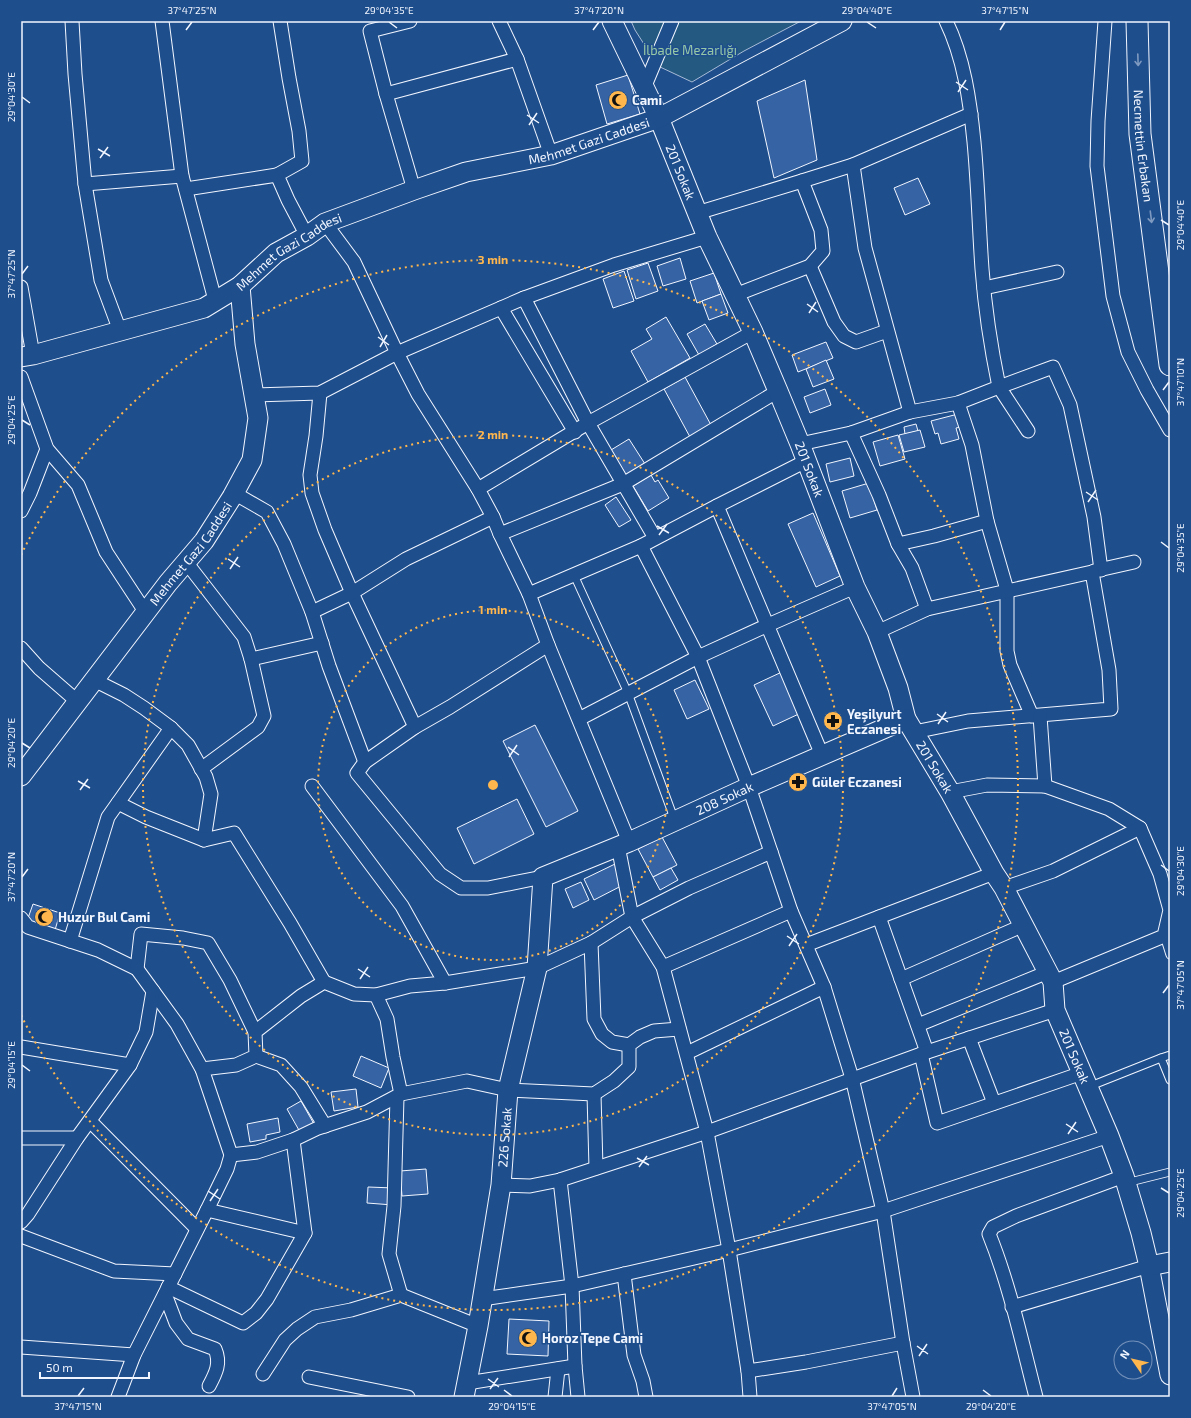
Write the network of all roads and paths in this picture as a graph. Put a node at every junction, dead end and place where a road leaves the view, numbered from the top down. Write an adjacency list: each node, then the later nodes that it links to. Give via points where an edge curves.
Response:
1 (72, 21): 22 (street)
2 (162, 21): 20 (street)
3 (280, 21): 19 (street, via 302,161)
4 (410, 21): 14 (street, via 370,30)
5 (498, 21): 12 (street)
6 (612, 21): 13 (street, 201 Sokak)
7 (672, 21): 13 (street)
8 (842, 21): 16 (street, Mehmet Gazi Caddesi)
9 (946, 21): 15 (street, via 962,64)
10 (1105, 21): 52 (street, via 1097,166 1113,296 1128,352 1146,390)
11 (1137, 21): 43 (main road, Necmettin Erbakan, one-way to 43, via 1140,134)
12 (517, 59): 14 (street); 17 (street)
13 (644, 88): 16 (street, 201 Sokak)
14 (386, 94): 24 (street)
15 (971, 114): 18 (street); 33 (street)
16 (659, 118): 17 (street, Mehmet Gazi Caddesi); 25 (street, 201 Sokak)
17 (551, 155): 24 (street, Mehmet Gazi Caddesi, via 466,172)
18 (853, 165): 21 (street); 39 (street, via 864,248)
19 (277, 174): 23 (street); 27 (street)
20 (182, 176): 22 (street); 23 (street)
21 (802, 181): 25 (street); 29 (street, via 821,230 824,251)
22 (85, 184): 38 (street, via 101,280)
23 (186, 189): 36 (street)
24 (414, 190): 26 (street, Mehmet Gazi Caddesi)
25 (698, 213): 28 (street, 201 Sokak)
26 (325, 223): 27 (street, Mehmet Gazi Caddesi); 41 (street, via 354,262)
27 (307, 236): 31 (street, Mehmet Gazi Caddesi, via 276,253)
28 (707, 237): 34 (street, 201 Sokak); 35 (street, via 614,265)
29 (810, 266): 34 (street); 39 (street, via 834,322 844,336 856,342)
30 (1057, 272): 33 (street)
31 (240, 286): 36 (street); 48 (street, Mehmet Gazi Caddesi, via 245,344)
32 (21, 287): 42 (street)
33 (984, 288): 45 (street, via 989,336)
34 (735, 295): 40 (street, 201 Sokak)
35 (524, 298): 37 (street); 51 (street)
36 (215, 300): 38 (street, via 204,308)
37 (501, 308): 41 (street); 53 (street)
38 (120, 331): 42 (street)
39 (887, 331): 50 (street)
40 (753, 332): 46 (street, 201 Sokak); 51 (street)
41 (397, 353): 47 (street); 59 (street, via 418,394)
42 (27, 356)
43 (1170, 365)
44 (21, 377): 56 (street)
45 (999, 387): 49 (street); 54 (street); 71 (street, via 1053,367 1070,405 1094,517)
46 (778, 391): 57 (street, 201 Sokak); 58 (street)
47 (320, 393): 48 (street); 75 (street, via 310,475 312,493)
48 (254, 395): 60 (street, Mehmet Gazi Caddesi, via 258,418 252,460)
49 (958, 403): 50 (street); 64 (street, via 972,445)
50 (910, 412): 55 (street)
51 (588, 423): 53 (street); 58 (street)
52 (1170, 430)
53 (575, 432): 59 (street)
54 (1028, 432)
55 (851, 433): 57 (street); 67 (street)
56 (46, 449): 62 (street); 78 (street, via 78,485 106,552)
57 (803, 453): 61 (street); 73 (street, 201 Sokak)
58 (624, 484): 65 (street); 66 (street)
59 (478, 489): 63 (street)
60 (234, 493): 69 (street, Mehmet Gazi Caddesi, via 204,541); 79 (street, via 267,512 284,544)
61 (717, 506): 66 (street); 80 (street)
62 (21, 511)
63 (493, 517): 65 (street); 75 (street, via 406,559)
64 (987, 521): 67 (street); 74 (street)
65 (500, 534): 76 (street)
66 (655, 538): 68 (street)
67 (898, 544): 77 (street, via 912,568)
68 (641, 546): 72 (street); 86 (street)
69 (186, 562): 78 (street, Mehmet Gazi Caddesi); 85 (street, via 244,637)
70 (1134, 562): 71 (street)
71 (1097, 571): 74 (street); 90 (street, via 1111,709)
72 (574, 575): 76 (street); 88 (lane)
73 (855, 588): 80 (street); 81 (street, 201 Sokak)
74 (1007, 590): 77 (street); 90 (street, via 1007,651 1010,665)
75 (352, 593): 79 (street); 93 (street)
76 (529, 594): 83 (street)
77 (927, 608): 81 (street)
78 (146, 612): 87 (street, Mehmet Gazi Caddesi)
79 (312, 612): 82 (street)
80 (768, 625): 86 (street); 95 (street)
81 (876, 632): 92 (street, 201 Sokak)
82 (322, 643): 85 (street); 96 (street)
83 (548, 646): 91 (street); 93 (street)
84 (21, 648): 89 (street)
85 (251, 658): 97 (street, via 264,716 258,727)
86 (698, 658): 88 (street); 100 (street)
87 (94, 680): 89 (street, Mehmet Gazi Caddesi); 94 (street, via 124,695)
88 (628, 693): 91 (street); 104 (lane)
89 (78, 702): 98 (street, Mehmet Gazi Caddesi)
90 (1036, 716): 92 (street); 101 (street)
91 (579, 719): 107 (street)
92 (910, 725): 95 (street, 208 Sokak); 102 (street, 201 Sokak)
93 (415, 727): 96 (street)
94 (171, 728): 97 (street, via 188,745); 103 (street)
95 (822, 755): 100 (street, 208 Sokak)
96 (365, 762): 109 (street, via 357,773 440,874 461,888 488,888)
97 (201, 769): 106 (street, via 211,794)
98 (21, 776)
99 (312, 786): 127 (street, via 402,906)
100 (749, 786): 104 (street, 208 Sokak); 108 (street)
101 (1045, 786): 102 (street, via 987,786); 105 (street, via 1109,809)
102 (950, 792): 110 (street, 201 Sokak)
103 (118, 803): 106 (street); 117 (street, via 108,817)
104 (675, 821): 107 (street, 208 Sokak)
105 (1140, 828): 110 (street, via 1053,871); 116 (street, via 1160,874 1170,910)
106 (204, 840): 126 (street, via 234,833)
107 (624, 844): 109 (street, 208 Sokak); 112 (street)
108 (771, 852): 111 (street); 112 (street, via 689,888)
109 (543, 878): 122 (street, 226 Sokak)
110 (999, 881): 113 (street); 115 (street, 201 Sokak)
111 (791, 911): 119 (street); 121 (street)
112 (632, 917): 118 (street); 121 (street)
113 (879, 917): 119 (street); 125 (street)
114 (21, 918): 117 (street, via 28,927)
115 (1024, 925): 124 (street, 201 Sokak); 125 (street)
116 (1164, 936): 120 (lane); 124 (street)
117 (70, 941): 123 (street, via 98,950)
118 (591, 943): 122 (street); 136 (street, via 594,1019 602,1034 612,1042)
119 (806, 945): 128 (street)
120 (1170, 955)
121 (662, 967): 133 (street)
122 (537, 968): 127 (street); 148 (street, 226 Sokak)
123 (137, 969): 129 (street); 134 (street, via 141,934 208,943 230,980)
124 (1050, 977): 131 (street, 201 Sokak); 132 (street)
125 (901, 979): 132 (street)
126 (324, 982): 130 (street, via 354,994); 134 (street, via 301,996)
127 (445, 983): 130 (street, via 410,986)
128 (824, 987): 138 (street); 145 (street)
129 (153, 991): 143 (street, via 146,1032); 144 (street, via 177,1024)
130 (376, 995): 150 (street, via 387,1019)
131 (1054, 1010): 135 (street); 146 (street, 201 Sokak)
132 (918, 1025): 139 (street)
133 (679, 1029): 136 (street, via 654,1031); 138 (street)
134 (255, 1032): 141 (street)
135 (969, 1038): 139 (street); 151 (street)
136 (629, 1045): 149 (street, via 629,1067)
137 (21, 1047): 143 (street)
138 (687, 1053): 154 (street)
139 (924, 1053): 145 (street); 151 (street, via 937,1123)
140 (1170, 1055): 142 (lane)
141 (256, 1056): 144 (street, via 236,1066); 153 (street, via 281,1065 301,1087)
142 (1161, 1058): 146 (lane); 147 (lane)
143 (130, 1065): 152 (street)
144 (202, 1069): 159 (street)
145 (852, 1078): 154 (street); 166 (street)
146 (1085, 1080): 151 (street); 155 (street, 201 Sokak)
147 (1170, 1080)
148 (508, 1090): 149 (street); 150 (street, via 467,1082); 164 (street, 226 Sokak)
149 (594, 1094): 160 (street)
150 (399, 1096): 153 (street, via 367,1112); 178 (street, via 389,1254)
151 (994, 1103)
152 (90, 1120): 157 (street); 168 (street)
153 (325, 1126): 158 (street)
154 (707, 1132): 160 (street); 171 (street)
155 (1108, 1136): 163 (street, 201 Sokak); 166 (street)
156 (21, 1138): 157 (street)
157 (77, 1138): 167 (street)
158 (293, 1140): 159 (street, via 257,1152); 169 (street)
159 (231, 1155): 165 (street)
160 (596, 1168): 162 (street)
161 (1170, 1172): 163 (lane)
162 (560, 1180): 164 (street, via 530,1186); 176 (street)
163 (1125, 1180): 173 (street, 201 Sokak); 180 (street, via 1016,1216 992,1227 989,1234 998,1255)
164 (501, 1185): 179 (street, 226 Sokak)
165 (208, 1210): 168 (street); 169 (street)
166 (883, 1211): 171 (street); 182 (street)
167 (21, 1222)
168 (197, 1229): 174 (street)
169 (306, 1234): 177 (street, via 267,1299 243,1323)
170 (21, 1236): 174 (street, via 114,1271)
171 (729, 1250): 175 (street); 187 (street)
172 (1170, 1262): 173 (street)
173 (1149, 1266): 180 (street); 189 (street, 201 Sokak)
174 (175, 1274): 177 (street)
175 (624, 1274): 176 (street); 197 (street, via 634,1355)
176 (572, 1286): 179 (street); 185 (street)
177 (166, 1290): 184 (street); 191 (street, via 176,1323 188,1338 214,1349 218,1357 217,1372)
178 (401, 1295): 181 (street); 188 (street, via 351,1310 315,1317 285,1340)
179 (482, 1299): 181 (street, 226 Sokak)
180 (1012, 1307): 200 (street)
181 (478, 1326): 192 (street, 226 Sokak)
182 (903, 1342): 187 (street); 199 (street)
183 (21, 1347): 184 (street)
184 (134, 1355): 193 (street)
185 (575, 1366): 186 (street); 196 (street)
186 (558, 1369): 192 (street); 195 (street)
187 (748, 1371): 198 (street)
188 (263, 1374)
189 (1170, 1375)
190 (309, 1377): 194 (street)
191 (209, 1386)
192 (466, 1390)
193 (118, 1397)
194 (408, 1397)
195 (555, 1397)
196 (578, 1397)
197 (646, 1397)
198 (750, 1397)
199 (913, 1397)
200 (1036, 1397)

